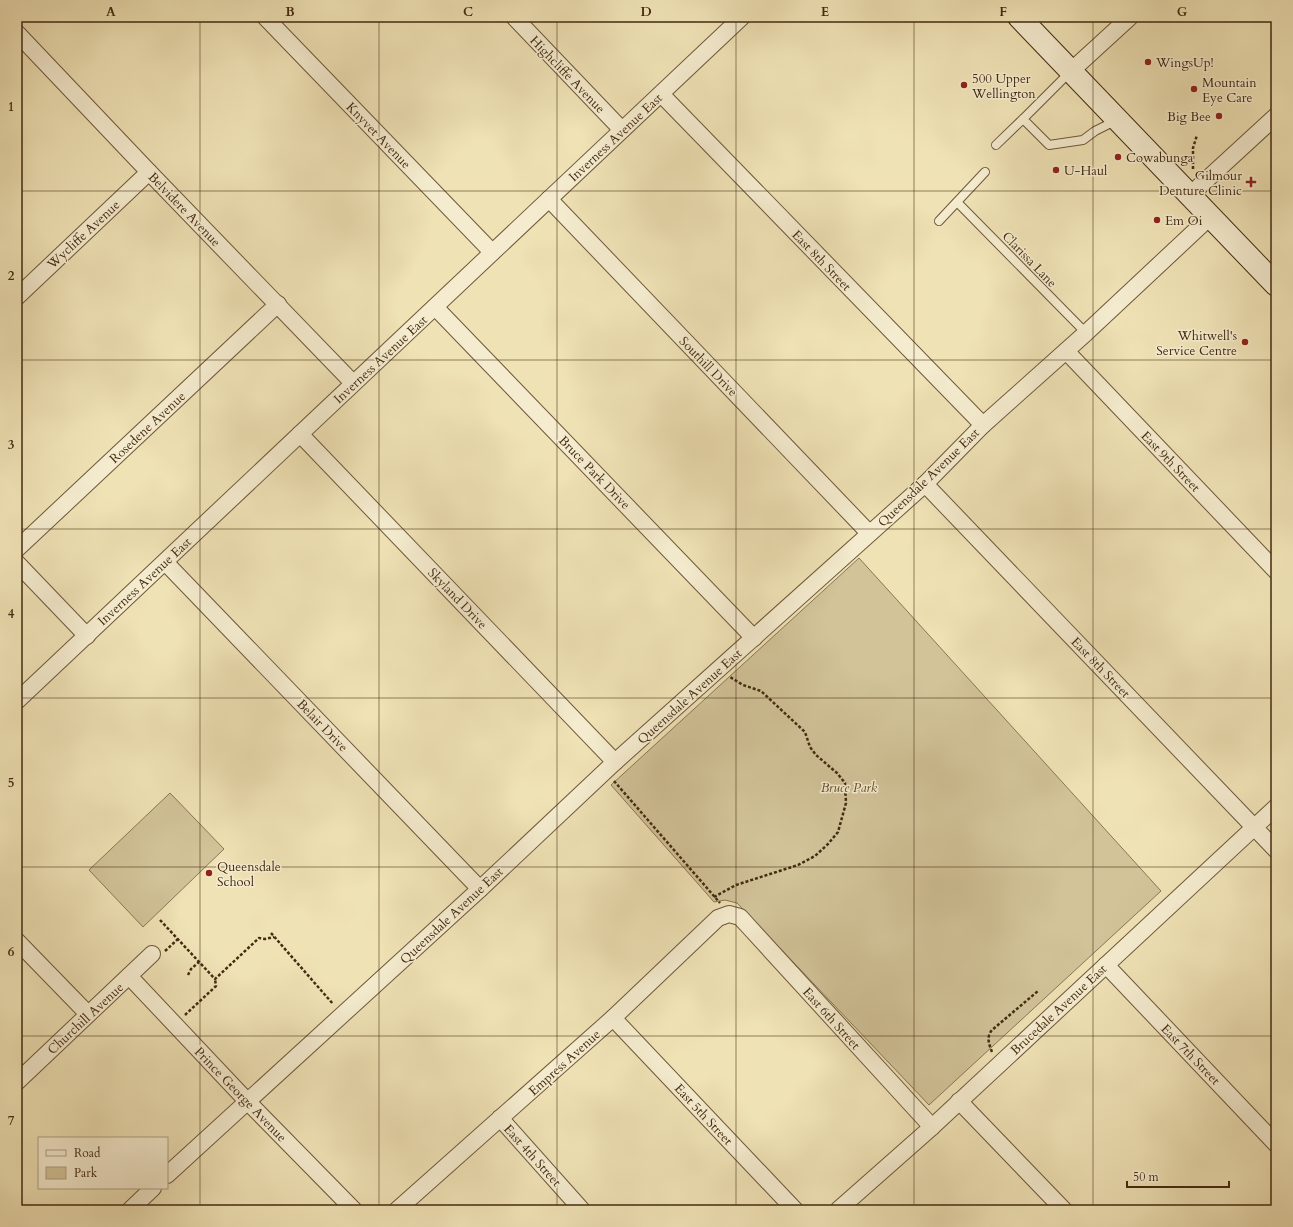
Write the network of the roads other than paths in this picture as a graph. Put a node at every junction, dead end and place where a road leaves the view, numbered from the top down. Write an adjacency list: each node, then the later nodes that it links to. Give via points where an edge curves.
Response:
1 (265, 17): 21 (street, Knyvet Avenue)
2 (514, 17): 12 (street, Highcliffe Avenue)
3 (742, 17): 8 (street, Inverness Avenue East)
4 (1019, 17): 7 (main road)
5 (1130, 17): 7 (street)
6 (17, 33): 14 (street, Belvidere Avenue)
7 (1071, 71): 10 (lane); 11 (main road)
8 (661, 94): 12 (street, Inverness Avenue East); 29 (street, East 8th Street)
9 (1276, 116): 16 (street)
10 (1023, 119): 11 (lane, via 1049,145 1083,140); 13 (lane)
11 (1118, 119): 16 (main road)
12 (622, 130): 17 (street, Inverness Avenue East)
13 (996, 145)
14 (149, 172): 23 (street, Wycliffe Avenue); 24 (street, Belvidere Avenue)
15 (985, 172): 18 (lane)
16 (1190, 195): 19 (main road)
17 (549, 199): 21 (street, Inverness Avenue East); 32 (street, Southill Drive)
18 (957, 202): 20 (lane); 26 (lane, Clarissa Lane)
19 (1211, 216): 22 (main road); 26 (street, Queensdale Avenue East)
20 (939, 220)
21 (492, 252): 25 (street, Inverness Avenue East)
22 (1276, 285)
23 (20, 289)
24 (278, 304): 28 (street, Belvidere Avenue); 33 (street, Rosedene Avenue)
25 (435, 307): 28 (street, Inverness Avenue East); 38 (street, Bruce Park Drive)
26 (1086, 333): 27 (street, Queensdale Avenue East)
27 (1066, 351): 29 (street, Queensdale Avenue East); 36 (street, East 9th Street)
28 (353, 383): 30 (street, Inverness Avenue East)
29 (983, 425): 31 (street, Queensdale Avenue East)
30 (300, 434): 34 (street, Inverness Avenue East); 40 (street, Skyland Drive)
31 (925, 484): 32 (street, Queensdale Avenue East); 42 (street, East 8th Street)
32 (869, 534): 38 (street, Queensdale Avenue East)
33 (17, 549)
34 (165, 562): 37 (street, Inverness Avenue East); 44 (street, Belair Drive)
35 (17, 564): 37 (street)
36 (1276, 571)
37 (86, 636): 39 (street, Inverness Avenue East)
38 (754, 638): 40 (street, Queensdale Avenue East)
39 (17, 701)
40 (615, 762): 44 (street, Queensdale Avenue East)
41 (1276, 807): 42 (street, Brucedale Avenue East)
42 (1254, 827): 43 (street, East 8th Street); 48 (street, Brucedale Avenue East)
43 (1276, 850)
44 (480, 889): 53 (street, Queensdale Avenue East)
45 (729, 914): 51 (street, Empress Avenue, via 718,918); 56 (street, East 6th Street, via 740,917)
46 (17, 941): 50 (street)
47 (157, 953): 49 (street, Churchill Avenue)
48 (1106, 965): 54 (street, Brucedale Avenue East); 57 (street, East 7th Street)
49 (129, 976): 50 (street, Churchill Avenue); 53 (street, Prince George Avenue)
50 (88, 1014): 52 (street, Churchill Avenue)
51 (613, 1018): 55 (street, Empress Avenue); 64 (street, East 5th Street)
52 (17, 1082)
53 (247, 1101): 58 (street, Queensdale Avenue East); 61 (street, Prince George Avenue)
54 (959, 1101): 56 (street, Brucedale Avenue East); 66 (street)
55 (500, 1118): 62 (street, Empress Avenue); 63 (street, East 4th Street)
56 (932, 1127): 65 (street, Brucedale Avenue East)
57 (1276, 1144)
58 (168, 1174)
59 (152, 1189): 60 (street)
60 (130, 1210)
61 (354, 1210)
62 (397, 1210)
63 (582, 1210)
64 (795, 1210)
65 (838, 1210)
66 (1064, 1210)

